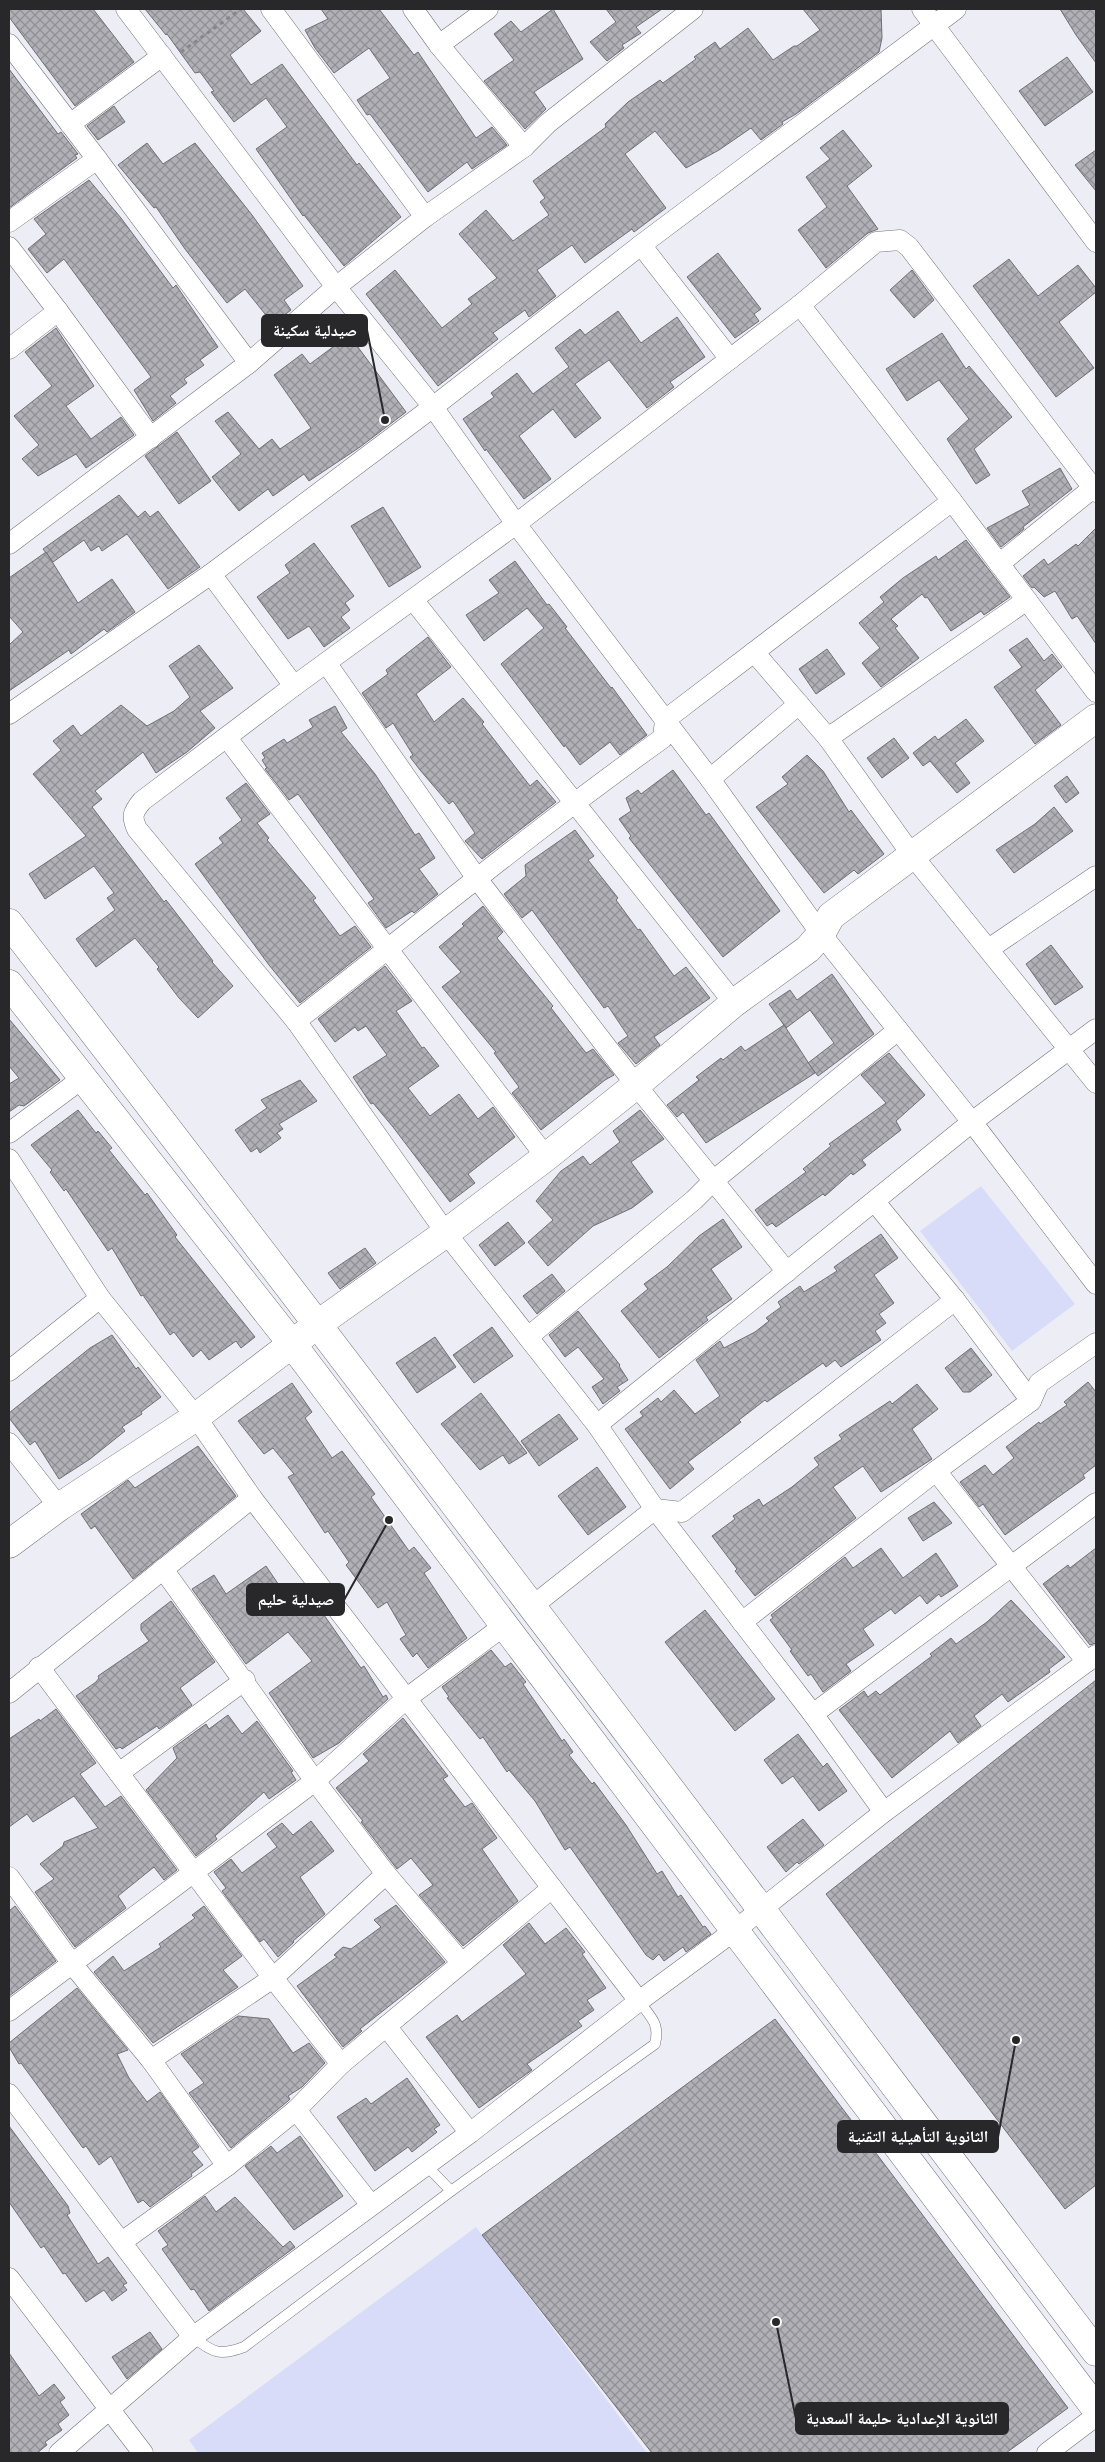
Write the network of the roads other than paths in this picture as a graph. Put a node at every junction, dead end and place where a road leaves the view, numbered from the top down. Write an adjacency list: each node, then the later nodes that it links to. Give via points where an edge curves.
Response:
1 (126, 9): 11 (street)
2 (413, 9): 10 (street)
3 (488, 9): 10 (street)
4 (693, 9): 13 (street, via 548,123)
5 (922, 9): 8 (street)
6 (956, 9): 8 (street)
7 (274, 10): 15 (street)
8 (935, 25): 17 (street); 18 (street)
9 (9, 44): 12 (street)
10 (439, 45): 13 (street)
11 (164, 59): 12 (street); 20 (street)
12 (70, 124): 14 (street)
13 (524, 147): 15 (street)
14 (97, 159): 16 (street); 25 (street)
15 (425, 217): 20 (street)
16 (9, 222)
17 (1096, 242)
18 (641, 245): 24 (street); 26 (street)
19 (9, 247): 22 (street)
20 (336, 287): 25 (street); 26 (street)
21 (800, 305): 24 (street); 28 (street, via 876,242 900,240 909,247); 29 (street)
22 (58, 311): 23 (street); 27 (street)
23 (9, 349)
24 (730, 359): 30 (street)
25 (249, 362): 27 (street)
26 (433, 407): 30 (street); 33 (street)
27 (151, 438): 31 (street)
28 (1094, 490): 32 (street)
29 (952, 501): 32 (street); 36 (street)
30 (516, 524): 35 (street); 43 (street)
31 (9, 544)
32 (999, 564): 34 (street)
33 (211, 574): 38 (street); 41 (street)
34 (1027, 600): 39 (street); 45 (street)
35 (414, 601): 37 (street); 47 (street)
36 (754, 652): 40 (street); 43 (street)
37 (327, 664): 38 (street); 50 (street)
38 (294, 686): 44 (street)
39 (1096, 692)
40 (799, 704): 45 (street); 46 (street)
41 (9, 714)
42 (1096, 718): 48 (street)
43 (665, 720): 46 (street); 47 (street, via 663,738)
44 (227, 738): 54 (street); 57 (street, via 142,802 132,817 136,829)
45 (828, 738): 48 (street)
46 (710, 779): 52 (street)
47 (573, 802): 50 (street); 56 (street)
48 (912, 855): 52 (street, via 831,916); 53 (street)
49 (1096, 876): 53 (street)
50 (478, 880): 54 (street); 63 (street)
51 (9, 922): 75 (street)
52 (821, 934): 56 (street, via 808,949); 59 (street)
53 (990, 948): 60 (street)
54 (388, 949): 57 (street); 66 (street)
55 (9, 984): 61 (street)
56 (734, 1003): 63 (street)
57 (296, 1021): 70 (street)
58 (1096, 1029): 60 (street)
59 (898, 1030): 64 (street); 68 (street)
60 (1069, 1048): 62 (street); 64 (street)
61 (83, 1078): 65 (street); 78 (street)
62 (1096, 1083)
63 (636, 1086): 66 (street); 68 (street)
64 (972, 1122): 69 (street); 72 (street)
65 (9, 1133)
66 (546, 1157): 70 (street)
67 (9, 1159): 73 (street)
68 (713, 1181): 71 (street); 76 (street)
69 (875, 1202): 71 (street); 74 (street)
70 (446, 1232): 75 (street); 76 (street)
71 (787, 1272): 82 (street)
72 (1096, 1284)
73 (100, 1298): 79 (street); 81 (street)
74 (955, 1300): 80 (street); 88 (street, via 682,1512)
75 (318, 1324): 78 (street); 92 (street)
76 (528, 1337): 82 (street)
77 (1096, 1343): 80 (street, via 1038,1383)
78 (292, 1344): 81 (street); 94 (street)
79 (9, 1371)
80 (1031, 1401): 84 (street)
81 (196, 1418): 85 (street); 87 (street)
82 (597, 1425): 88 (street)
83 (9, 1443): 87 (street)
84 (936, 1471): 90 (street); 93 (street)
85 (252, 1498): 91 (street); 99 (street)
86 (1096, 1503): 90 (street)
87 (59, 1507): 89 (street)
88 (655, 1509): 92 (street); 93 (street)
89 (9, 1544)
90 (1012, 1567): 95 (street); 100 (street)
91 (163, 1569): 96 (street); 97 (street)
92 (530, 1608): 108 (street)
93 (742, 1622): 100 (street)
94 (504, 1625): 99 (street); 109 (street)
95 (1092, 1659): 103 (street)
96 (39, 1667): 98 (street); 101 (street)
97 (245, 1680): 101 (street); 102 (street)
98 (9, 1693)
99 (407, 1698): 102 (street); 107 (street)
100 (813, 1714): 103 (street)
101 (119, 1773): 104 (street)
102 (315, 1781): 104 (street); 105 (street)
103 (884, 1812): 108 (street)
104 (195, 1872): 111 (street); 112 (street)
105 (386, 1874): 110 (street); 112 (street)
106 (9, 1877): 111 (street)
107 (552, 1888): 110 (street); 113 (street)
108 (761, 1910): 109 (street); 128 (street)
109 (734, 1931): 113 (street); 129 (street)
110 (461, 1962): 115 (street)
111 (73, 1965): 114 (street); 116 (street)
112 (273, 1978): 116 (street); 117 (street)
113 (638, 2001): 120 (street); 123 (lane, via 656,2024 655,2044)
114 (9, 2011)
115 (386, 2026): 117 (street); 120 (street)
116 (151, 2060): 122 (street)
117 (341, 2064): 119 (street)
118 (9, 2094): 125 (street)
119 (296, 2110): 122 (street); 124 (street)
120 (470, 2133): 121 (street)
121 (426, 2165): 123 (lane); 124 (street)
122 (227, 2166): 125 (street)
123 (451, 2191): 127 (lane, via 244,2347 228,2353 210,2350)
124 (371, 2205): 127 (street)
125 (122, 2241): 127 (street)
126 (9, 2278): 130 (street)
127 (193, 2337): 130 (street)
128 (1096, 2352)
129 (1096, 2408)
130 (110, 2410): 132 (street); 133 (street)
131 (1096, 2416): 134 (street)
132 (59, 2453)
133 (143, 2453)
134 (1047, 2453)

